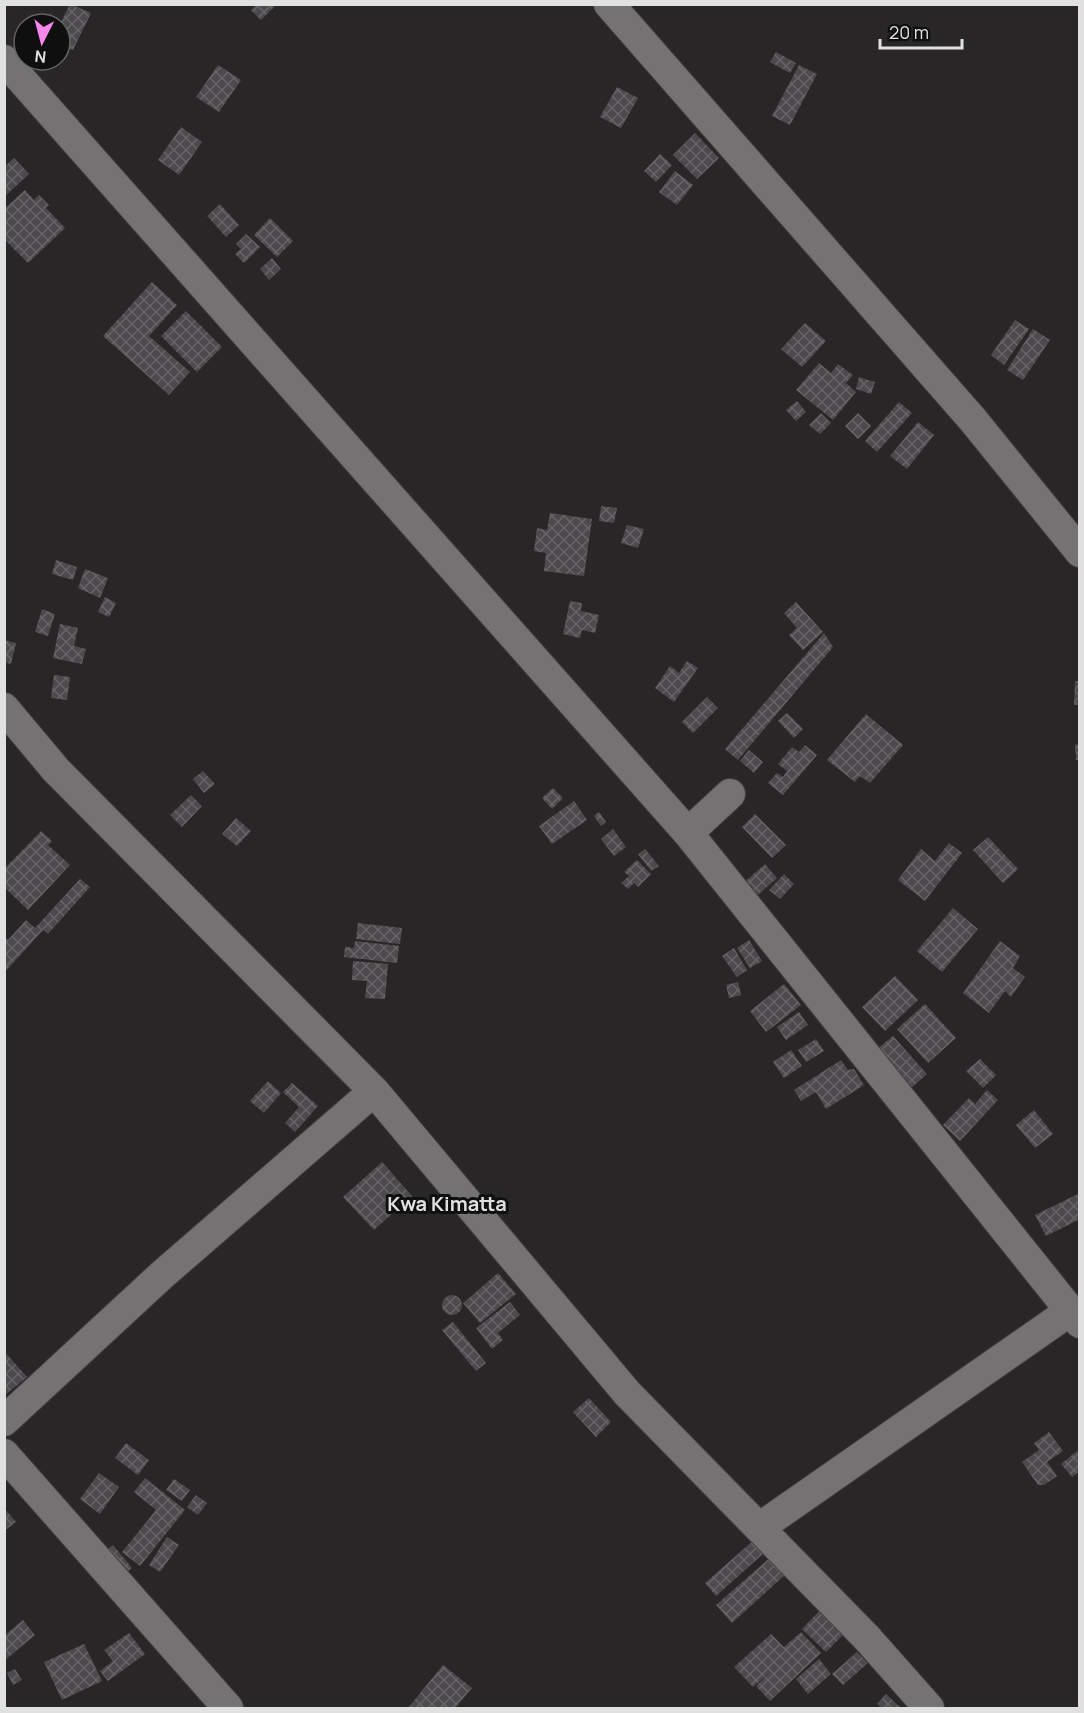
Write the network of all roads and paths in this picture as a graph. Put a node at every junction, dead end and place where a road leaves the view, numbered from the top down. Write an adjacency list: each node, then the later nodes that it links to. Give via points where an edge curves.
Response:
1 (609, 4): 3 (street, via 973,420)
2 (4, 60): 6 (street)
3 (1080, 552)
4 (4, 708): 7 (street, via 56,771)
5 (730, 794): 6 (street)
6 (688, 833): 8 (street)
7 (374, 1091): 9 (street, via 163,1274); 11 (street, via 627,1393)
8 (1075, 1317): 11 (street)
9 (4, 1421)
10 (4, 1454): 12 (street)
11 (759, 1528): 13 (street)
12 (228, 1708)
13 (929, 1708)

